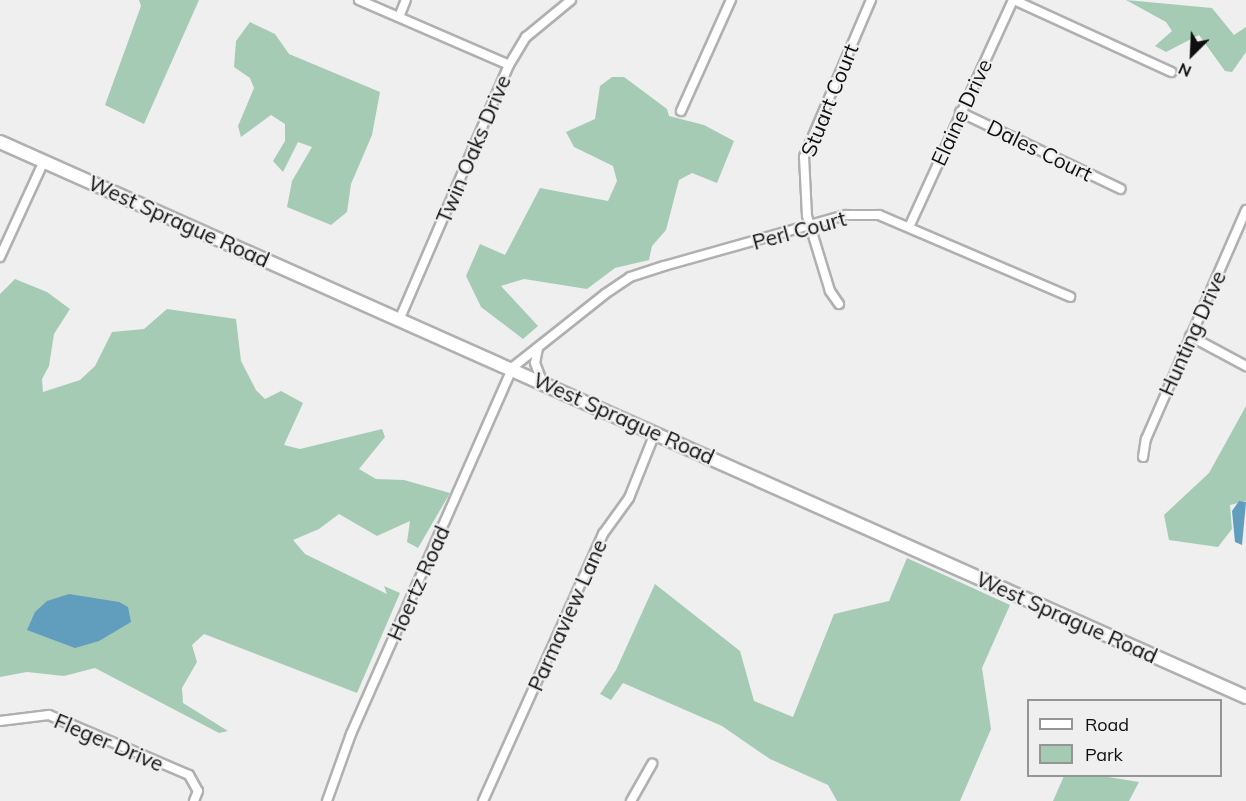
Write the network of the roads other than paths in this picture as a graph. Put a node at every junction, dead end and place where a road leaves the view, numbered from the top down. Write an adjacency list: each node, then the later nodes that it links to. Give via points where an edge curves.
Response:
1 (359, 0): 7 (street)
2 (406, 0): 7 (street)
3 (571, 0): 8 (street, Twin Oaks Drive, via 526,37)
4 (731, 0): 10 (street)
5 (871, 0): 17 (street, Stuart Court, via 804,158 802,184)
6 (1014, 0): 9 (street); 11 (street, Elaine Drive)
7 (399, 17): 8 (street)
8 (509, 65): 21 (street, Twin Oaks Drive)
9 (1171, 72)
10 (681, 111)
11 (960, 112): 14 (street, Dales Court); 16 (street, Elaine Drive)
12 (0, 142): 13 (street, West Sprague Road)
13 (44, 161): 18 (street); 21 (street, West Sprague Road)
14 (1121, 189)
15 (1246, 210): 22 (street, Hunting Drive)
16 (910, 225): 17 (street, Perl Court, via 879,215 846,215); 19 (street, Perl Court)
17 (809, 226): 20 (street, Stuart Court); 23 (street, Perl Court, via 630,278)
18 (0, 257)
19 (1070, 297)
20 (839, 304)
21 (400, 318): 25 (street, West Sprague Road)
22 (1190, 336): 24 (street); 28 (street, Hunting Drive, via 1146,439)
23 (538, 347): 25 (street, Perl Court); 26 (street, via 535,363)
24 (1246, 366)
25 (513, 368): 26 (street, West Sprague Road); 33 (street, Hoertz Road, via 351,734)
26 (542, 381): 27 (street, West Sprague Road)
27 (655, 433): 29 (street, West Sprague Road); 34 (street, Parmaview Lane, via 629,498 603,534)
28 (1143, 457)
29 (1246, 697)
30 (0, 721): 32 (street, Fleger Drive, via 49,715 189,775 198,791)
31 (652, 764): 35 (street)
32 (194, 801)
33 (327, 801)
34 (483, 801)
35 (631, 801)

